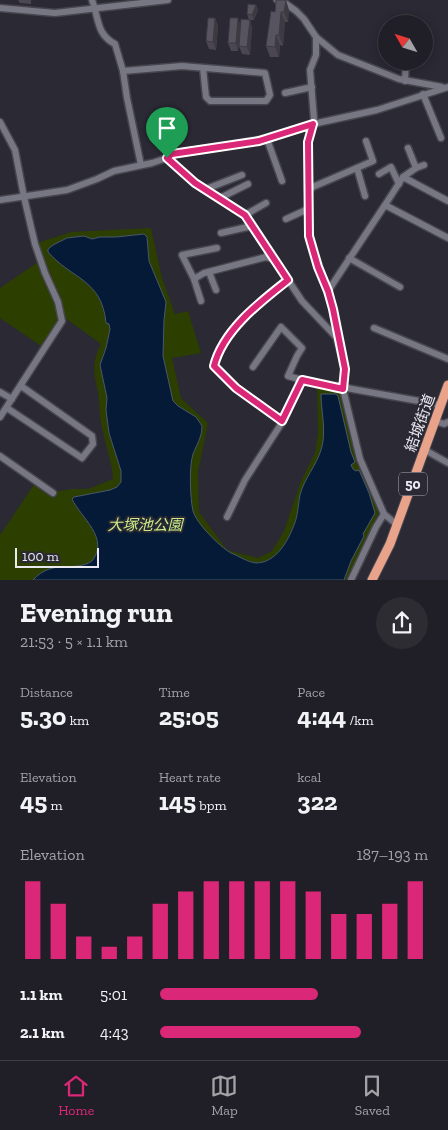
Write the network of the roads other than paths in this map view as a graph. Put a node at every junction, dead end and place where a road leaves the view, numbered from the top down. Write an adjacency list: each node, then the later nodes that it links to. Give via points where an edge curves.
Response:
1 (92, 0): 6 (street)
2 (168, 0): 4 (street)
3 (276, 0): 7 (street, via 296,11)
4 (125, 3): 6 (street)
5 (0, 8): 6 (street, via 56,13)
6 (96, 9): 10 (street, via 102,34 115,44)
7 (316, 37): 11 (street, via 338,55); 12 (street, via 316,55 310,70)
8 (202, 68): 8 (street, via 265,73 270,95 266,101 210,101 206,97); 10 (street, via 182,66)
9 (406, 70): 11 (street)
10 (123, 71): 23 (street)
11 (405, 81): 13 (street)
12 (312, 87): 14 (street); 17 (street)
13 (445, 87): 15 (street)
14 (285, 93)
15 (423, 94): 17 (street, via 377,110); 18 (street)
16 (0, 122): 36 (street, via 15,150)
17 (313, 124): 19 (street); 34 (street, via 308,142)
18 (442, 138)
19 (268, 139): 22 (street, via 172,154); 30 (street)
20 (366, 141): 25 (street, via 373,161)
21 (408, 148): 26 (street)
22 (167, 158): 23 (street); 33 (street)
23 (141, 165): 36 (street, via 114,171 67,190)
24 (424, 165): 26 (street)
25 (358, 168): 34 (street); 35 (street)
26 (416, 168): 29 (street)
27 (379, 174): 32 (street, via 391,167)
28 (242, 175): 33 (street)
29 (403, 177): 32 (street); 39 (street)
30 (282, 181)
31 (248, 184): 37 (street)
32 (399, 184): 41 (street)
33 (206, 189): 37 (street)
34 (308, 189): 42 (street)
35 (366, 196)
36 (24, 197): 38 (street); 64 (street, via 35,244 62,320)
37 (220, 198): 43 (street)
38 (0, 200)
39 (448, 201)
40 (266, 203): 43 (street)
41 (385, 205): 47 (street); 49 (street)
42 (308, 209): 44 (street); 56 (street, via 309,236)
43 (245, 215): 45 (street)
44 (286, 219)
45 (252, 226): 46 (street); 50 (street)
46 (221, 234)
47 (448, 238)
48 (217, 248): 52 (street, via 182,254)
49 (349, 258): 54 (street); 56 (street)
50 (274, 259): 51 (street, via 266,257); 53 (street)
51 (209, 272): 52 (street); 55 (street)
52 (194, 280): 57 (street)
53 (288, 280): 59 (street, via 302,301); 71 (street, via 243,318 217,353 214,366 236,388)
54 (400, 287)
55 (216, 290)
56 (328, 291): 59 (street)
57 (201, 301)
58 (374, 328): 60 (street)
59 (338, 339): 65 (street, via 345,369)
60 (448, 359)
61 (253, 367): 62 (street, via 281,327 302,348 288,376)
62 (302, 380): 65 (street); 71 (street)
63 (448, 385): 68 (highway, 結城街道 / 50)
64 (20, 386): 67 (street); 69 (street, via 92,436 93,444 82,458)
65 (343, 389): 68 (street); 78 (street, via 360,459)
66 (0, 392): 67 (street)
67 (12, 400): 69 (street)
68 (441, 405): 72 (highway, 結城街道 / 50)
69 (7, 408): 70 (street)
70 (0, 417)
71 (282, 421): 79 (street, via 245,480)
72 (435, 421): 73 (street); 74 (highway, 結城街道 / 50)
73 (448, 422)
74 (425, 450): 76 (street); 80 (highway, 結城街道 / 50)
75 (0, 456): 77 (street)
76 (448, 463)
77 (53, 493)
78 (384, 514): 80 (street, via 395,523); 81 (street)
79 (227, 517)
80 (399, 522): 82 (highway, 結城街道 / 50)
81 (351, 580)
82 (372, 580)

